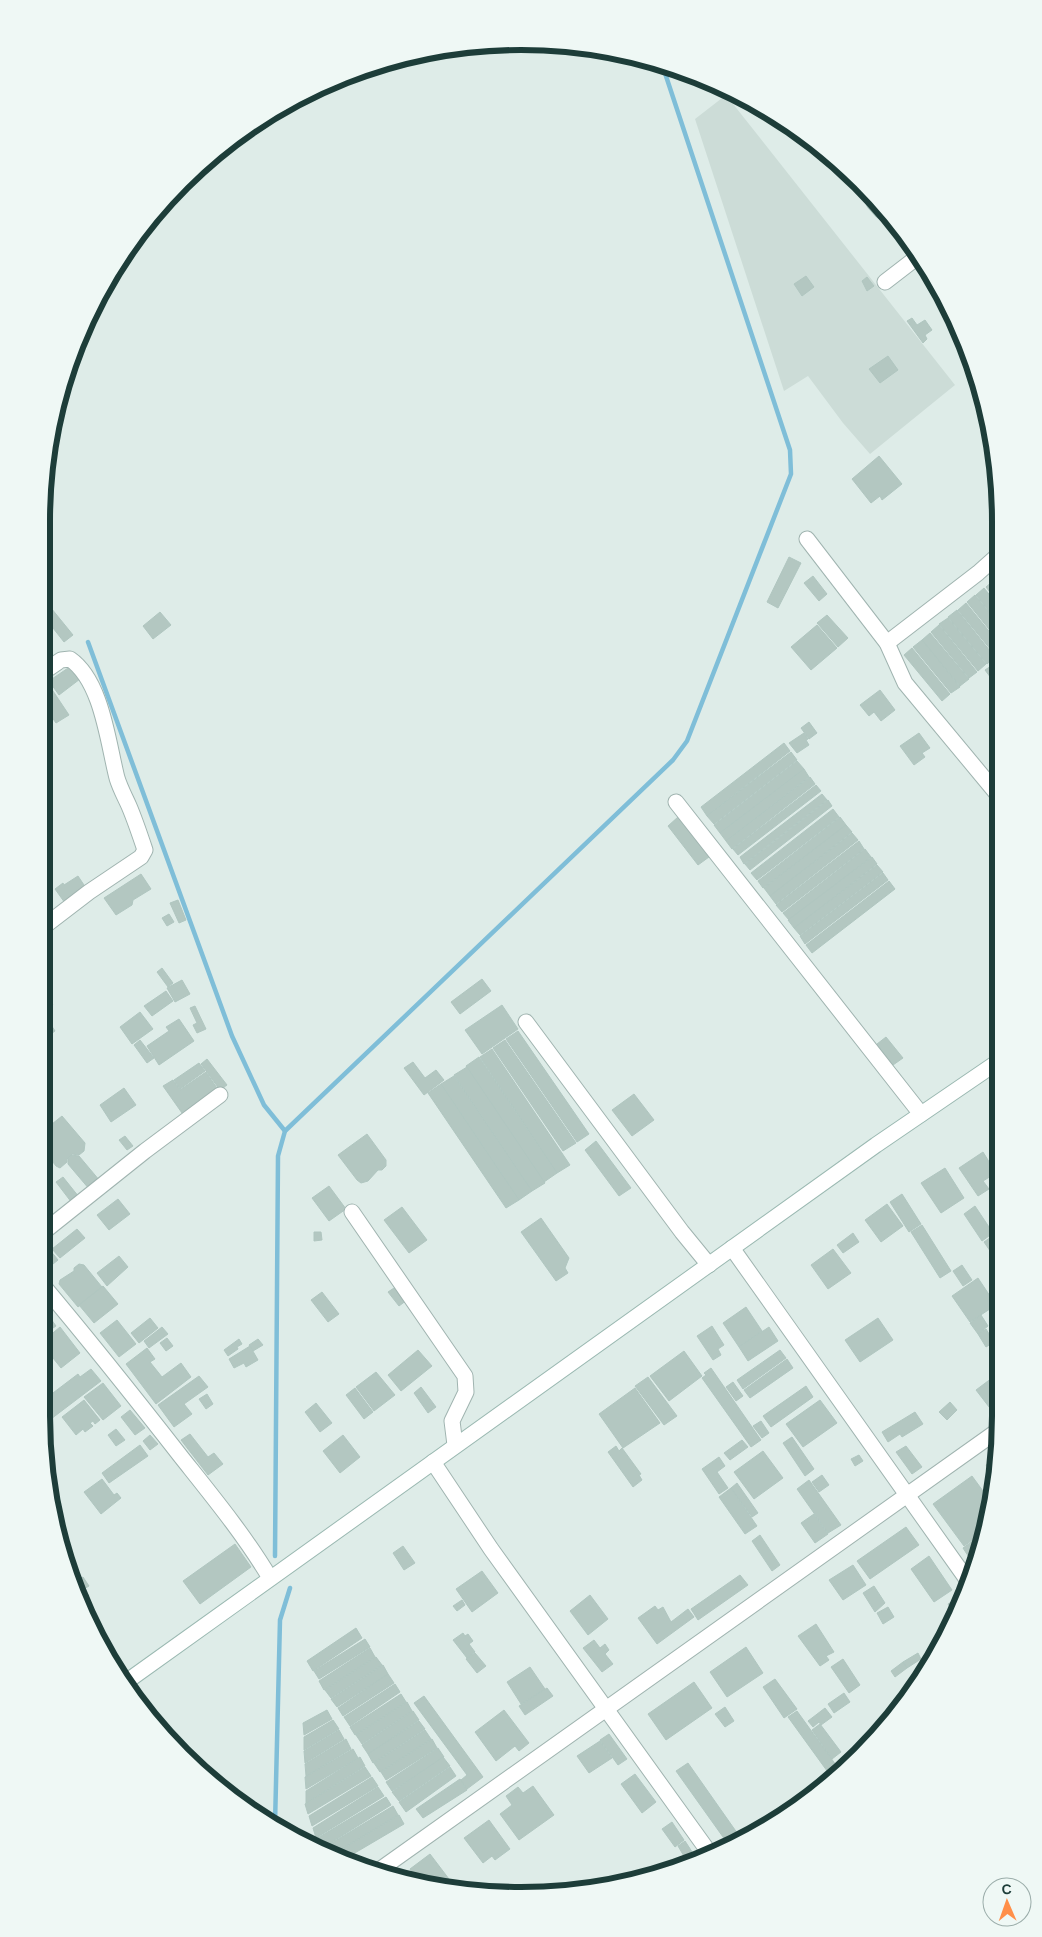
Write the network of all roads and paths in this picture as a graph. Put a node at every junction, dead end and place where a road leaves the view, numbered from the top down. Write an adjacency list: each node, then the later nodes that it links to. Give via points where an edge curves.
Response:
1 (914, 260): 2 (street)
2 (885, 282)
3 (807, 539): 5 (street)
4 (992, 560): 5 (street)
5 (887, 643): 7 (street, via 905,683)
6 (50, 668): 9 (street, via 61,660 70,659 88,679 102,711 118,779 145,850 141,857)
7 (992, 789)
8 (676, 802): 13 (street)
9 (50, 922)
10 (526, 1022): 17 (street)
11 (992, 1065): 13 (street)
12 (220, 1095): 15 (street)
13 (921, 1114): 16 (street)
14 (352, 1212): 20 (street, via 465,1376 466,1392 452,1421)
15 (50, 1228)
16 (732, 1248): 17 (street); 22 (street)
17 (709, 1265): 20 (street)
18 (50, 1294): 24 (street, via 190,1468 255,1553)
19 (991, 1435): 22 (street)
20 (455, 1445): 21 (street)
21 (433, 1462): 24 (street); 26 (street, via 491,1549)
22 (908, 1494): 23 (street); 26 (street)
23 (964, 1575)
24 (270, 1578): 25 (street)
25 (130, 1679)
26 (606, 1707): 27 (street); 28 (street)
27 (706, 1848)
28 (384, 1866)

